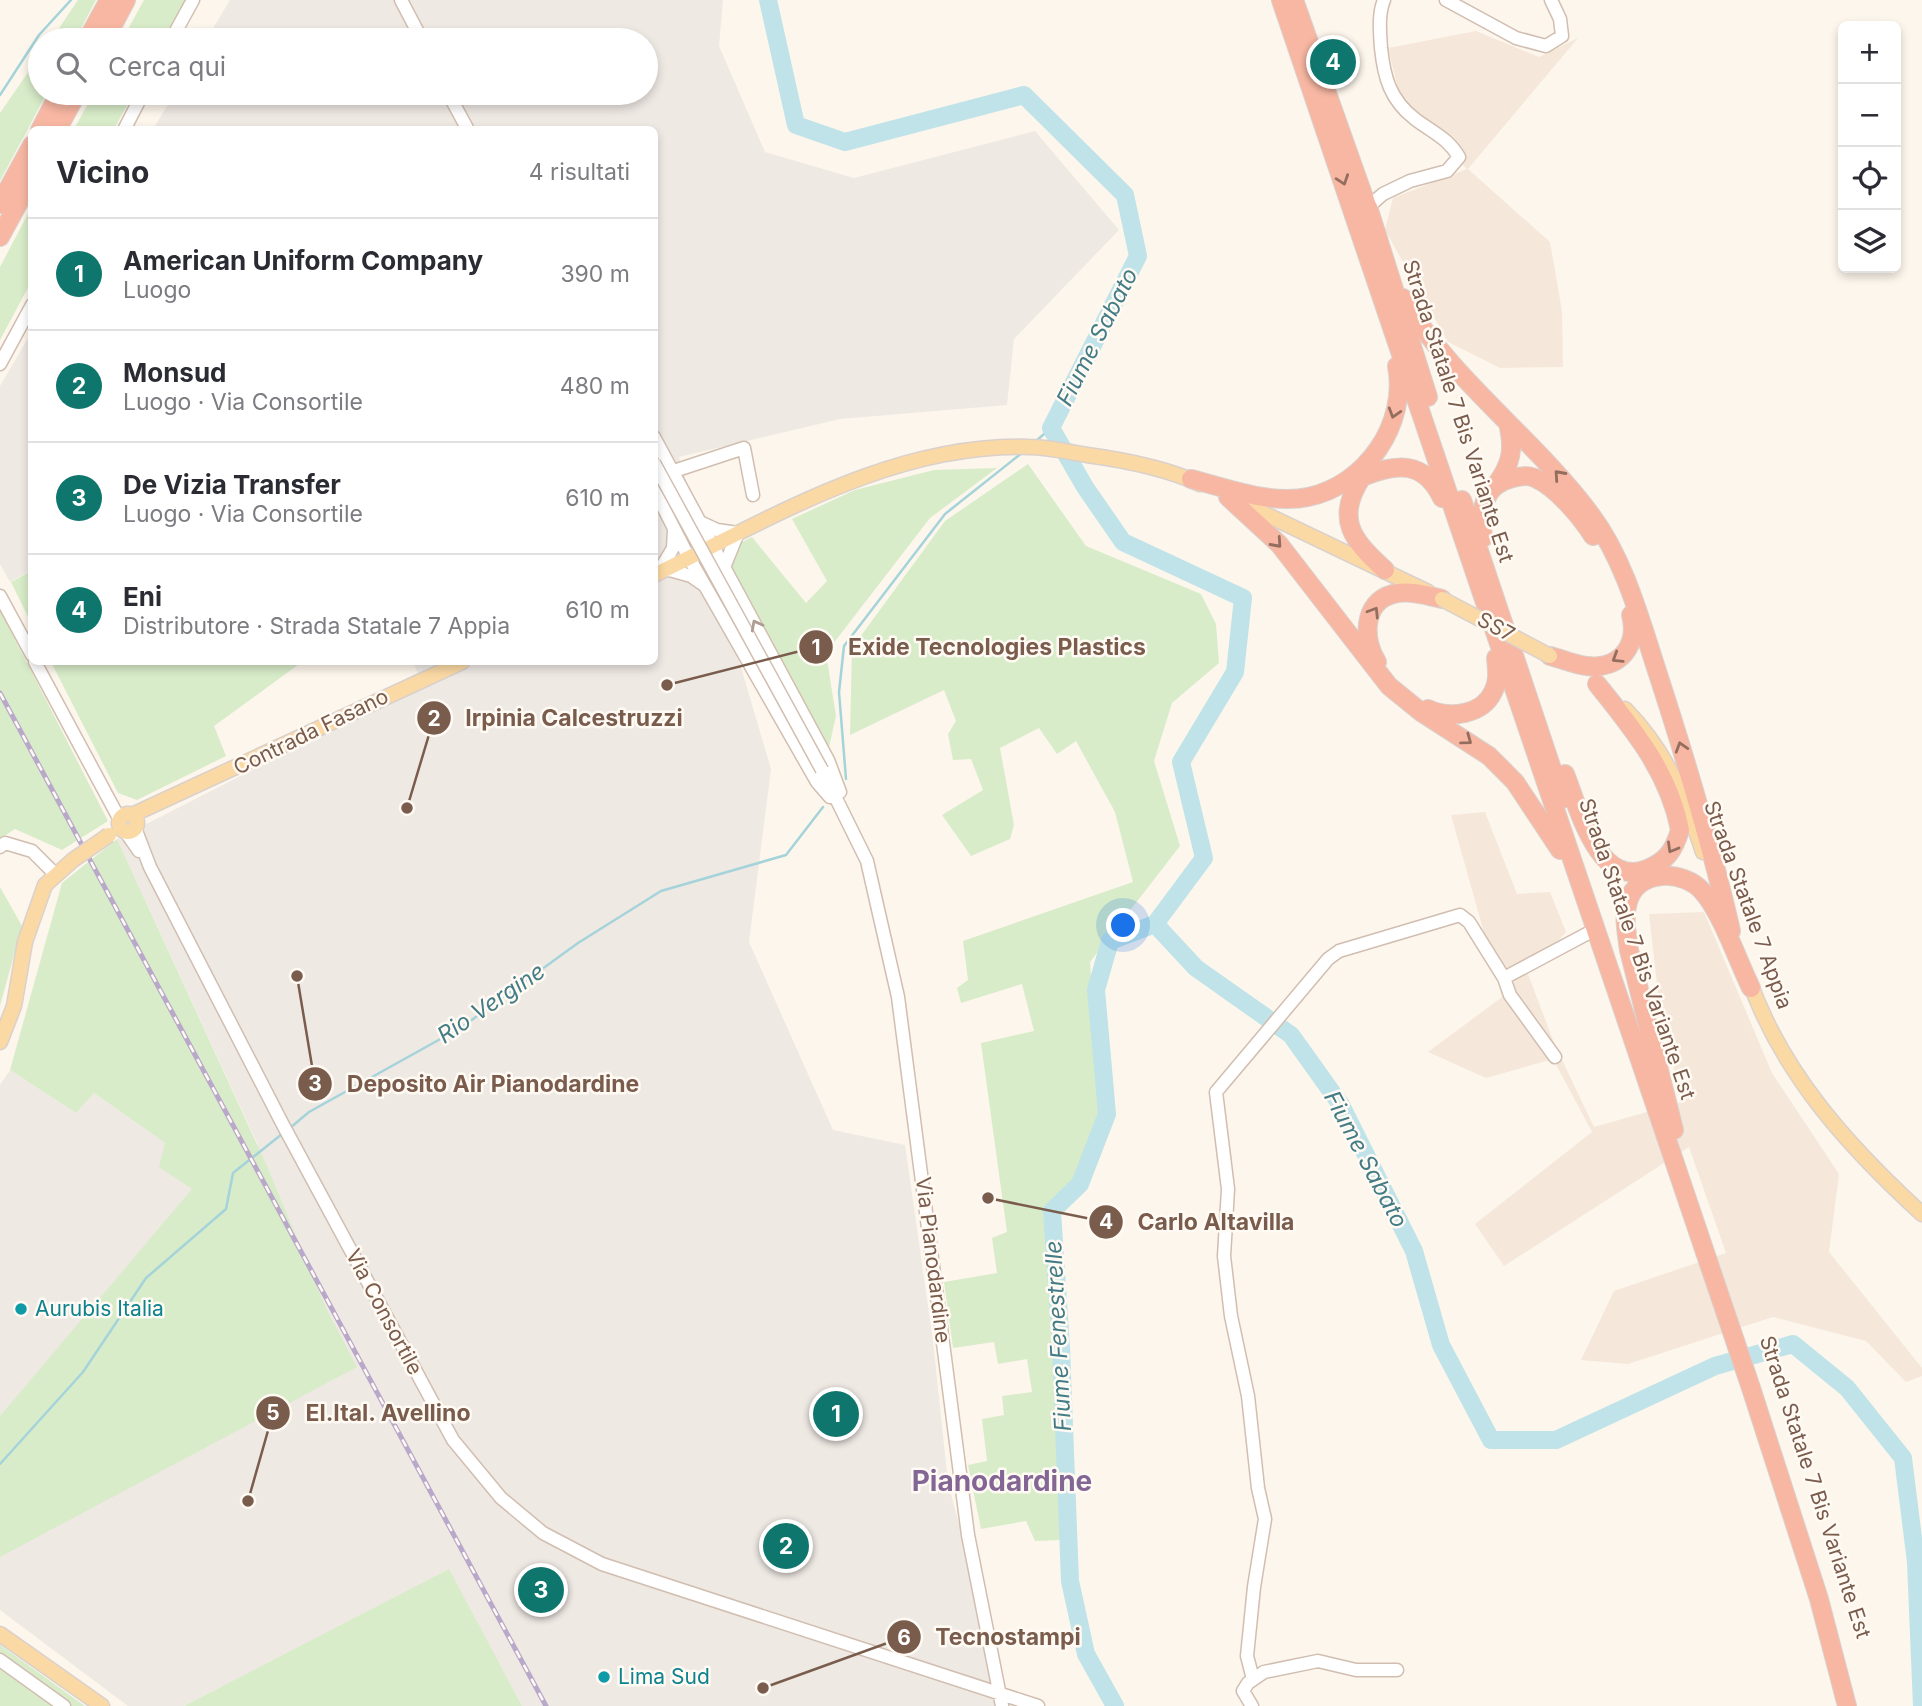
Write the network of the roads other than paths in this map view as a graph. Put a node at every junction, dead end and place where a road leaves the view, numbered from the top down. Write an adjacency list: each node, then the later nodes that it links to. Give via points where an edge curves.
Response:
1 (109, 0): 10 (highway)
2 (126, 0): 11 (highway)
3 (193, 0): 12 (street)
4 (401, 0): 13 (street)
5 (1281, 0): 27 (highway, SS7, one-way to 27)
6 (1294, 0): 25 (highway, SS7)
7 (1384, 0): 25 (street, via 1381,42 1389,89 1413,118 1450,142 1459,157 1447,170 1382,194)
8 (1446, 0): 9 (street, via 1516,38 1546,46 1562,36)
9 (1551, 0)
10 (94, 28)
11 (111, 28)
12 (178, 28)
13 (416, 28)
14 (54, 105): 18 (highway)
15 (71, 105): 19 (highway)
16 (137, 105): 20 (street)
17 (454, 105): 21 (street)
18 (42, 126)
19 (59, 126)
20 (126, 126)
21 (466, 126)
22 (28, 152): 24 (highway)
23 (28, 185): 26 (highway)
24 (0, 204)
25 (1368, 207): 30 (highway, SS7, via 1416,320); 51 (highway, Strada Statale 7 Bis Variante Est)
26 (0, 237)
27 (1374, 275): 34 (highway, one-way to 34, via 1400,387 1397,408 1373,458 1345,481 1308,497 1275,498); 43 (highway, SS7)
28 (28, 312): 29 (street)
29 (0, 365)
30 (1508, 421): 35 (highway, via 1514,445 1509,466); 64 (highway, SS7, one-way to 30, via 1712,847 1678,738 1613,554 1564,480)
31 (658, 445): 33 (street)
32 (658, 470): 58 (street, bridge)
33 (674, 471): 36 (street, via 744,448); 39 (street)
34 (1191, 480): 38 (main road); 41 (main road, via 1113,458 1029,447 951,453 876,471)
35 (1496, 485): 51 (highway, via 1487,494 1480,514); 54 (highway, one-way to 54, via 1524,475 1554,493 1591,532 1628,604 1633,638 1616,661 1588,666)
36 (753, 495)
37 (658, 497): 40 (street)
38 (1228, 497): 46 (main road); 62 (highway, one-way to 62, via 1279,544 1389,686 1489,756 1515,782 1561,851)
39 (702, 523): 41 (street); 42 (street)
40 (674, 528): 44 (street); 47 (street, via 673,548)
41 (738, 533): 42 (main road); 45 (street)
42 (713, 544): 44 (main road); 45 (street)
43 (1467, 552): 46 (highway, via 1437,487 1426,474 1396,466 1384,468 1362,477 1349,503 1349,517 1360,547); 51 (highway, SS7)
44 (688, 556): 47 (main road); 48 (street)
45 (724, 565): 58 (street, one-way to 45, via 828,760)
46 (1385, 570): 50 (main road, SS7)
47 (659, 572): 48 (street, via 691,576)
48 (708, 588): 58 (street, via 817,782)
49 (0, 596): 53 (street)
50 (1441, 599): 51 (highway, SS7, one-way to 50, via 1497,677 1493,693 1482,706 1460,715 1446,714 1419,703 1382,669 1372,654 1366,627 1370,614 1390,594 1408,592); 54 (main road, SS7 / SS7, bridge)
51 (1491, 603): 52 (highway, Strada Statale 7 Bis Variante Est); 62 (highway, Strada Statale 7 Bis Variante Est)
52 (1509, 631): 57 (highway, one-way to 52, via 1639,735 1676,808 1680,830 1676,844 1668,858 1643,871 1610,865 1597,851); 69 (highway, Strada Statale 7 Bis Variante Est)
53 (28, 648)
54 (1550, 656): 57 (main road, Strada Statale 7 Appia / SS7)
55 (37, 665): 59 (street, Via Consortile)
56 (457, 665): 59 (main road, Contrada Fasano)
57 (1597, 684): 64 (main road, Strada Statale 7 Appia / SS7, via 1647,732 1674,773)
58 (848, 819): 77 (street, Via Pianodardine, via 867,861 898,997 968,1535)
59 (125, 824): 61 (main road, bridge); 77 (street, Via Consortile, via 453,1440 501,1498 543,1533 601,1564)
60 (0, 847): 61 (street, via 5,843 32,851)
61 (55, 874): 67 (main road, via 45,886 25,942 14,1006)
62 (1583, 895): 63 (highway, Strada Statale 7 Bis Variante Est)
63 (1594, 930): 65 (street); 71 (highway, Strada Statale 7 Bis Variante Est)
64 (1731, 931): 66 (main road, Strada Statale 7 Appia / SS7)
65 (1504, 978): 68 (street, via 1510,995); 76 (street, via 1460,915 1339,951 1222,1083 1216,1100 1228,1189 1224,1256 1265,1519 1247,1656)
66 (1751, 988): 69 (highway, via 1712,906 1697,886 1681,877 1660,875 1633,892 1625,923 1629,950); 70 (main road, Strada Statale 7 Appia / SS7, via 1813,1100 1850,1144)
67 (0, 1042)
68 (1555, 1057)
69 (1674, 1130): 71 (highway, Strada Statale 7 Bis Variante Est)
70 (1922, 1214)
71 (1729, 1312): 72 (highway, Strada Statale 7 Bis Variante Est)
72 (1755, 1386): 83 (highway, Strada Statale 7 Bis Variante Est); 84 (highway, Strada Statale 7 Bis Variante Est, via 1821,1568)
73 (0, 1634): 79 (main road)
74 (0, 1660): 78 (street)
75 (1397, 1670): 76 (street, via 1356,1670 1318,1661 1264,1672)
76 (1253, 1679): 82 (street, via 1243,1691)
77 (1000, 1692): 80 (street, Via Pianodardine); 81 (street, Via Consortile)
78 (64, 1706)
79 (102, 1706)
80 (1002, 1706)
81 (1038, 1706)
82 (1252, 1706)
83 (1847, 1706)
84 (1857, 1706)

